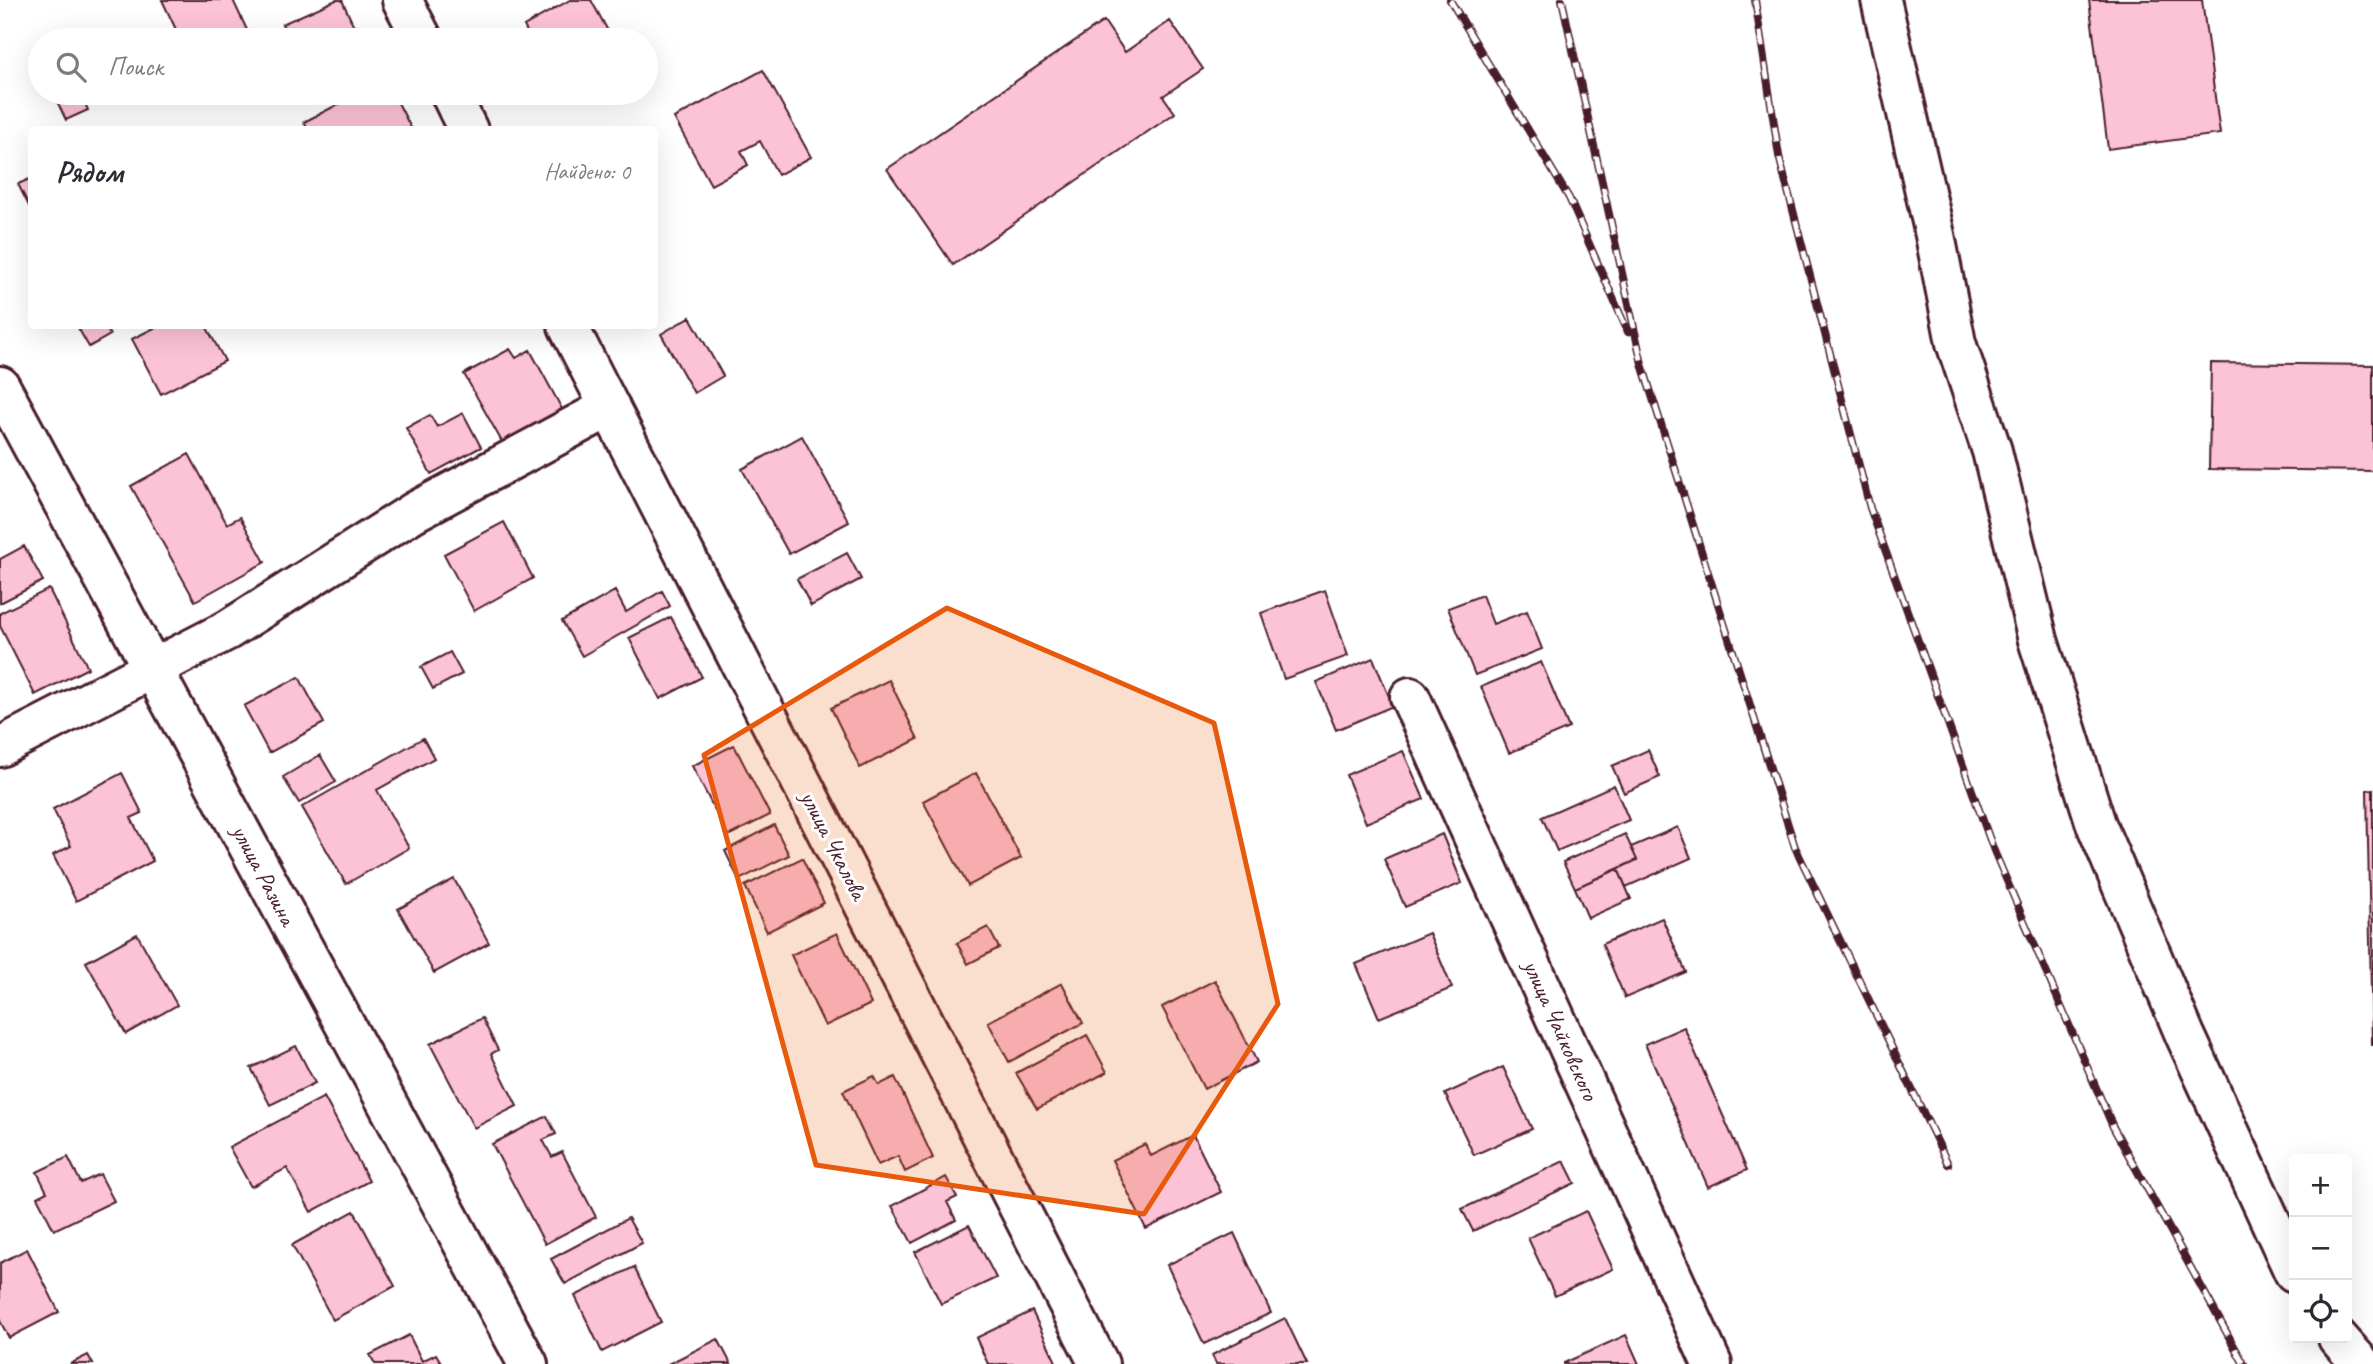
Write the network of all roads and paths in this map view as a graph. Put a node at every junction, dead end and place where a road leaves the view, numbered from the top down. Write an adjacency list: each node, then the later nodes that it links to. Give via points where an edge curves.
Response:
1 (402, 0): 3 (street)
2 (1881, 0): 12 (street, via 1956,343 1992,451 2038,640 2096,824 2185,1035)
3 (417, 28)
4 (456, 105): 5 (street)
5 (466, 126)
6 (570, 329): 8 (street, улица Чкалова)
7 (0, 386): 9 (street, улица Разина)
8 (610, 407): 9 (street, via 414,512 228,631); 15 (street, улица Чкалова)
9 (153, 669): 11 (street); 14 (street, улица Разина)
10 (1410, 697): 16 (street, улица Чайковского)
11 (0, 747)
12 (2289, 1261)
13 (2342, 1343): 17 (street)
14 (528, 1364)
15 (1099, 1364)
16 (1712, 1364)
17 (2361, 1364)

